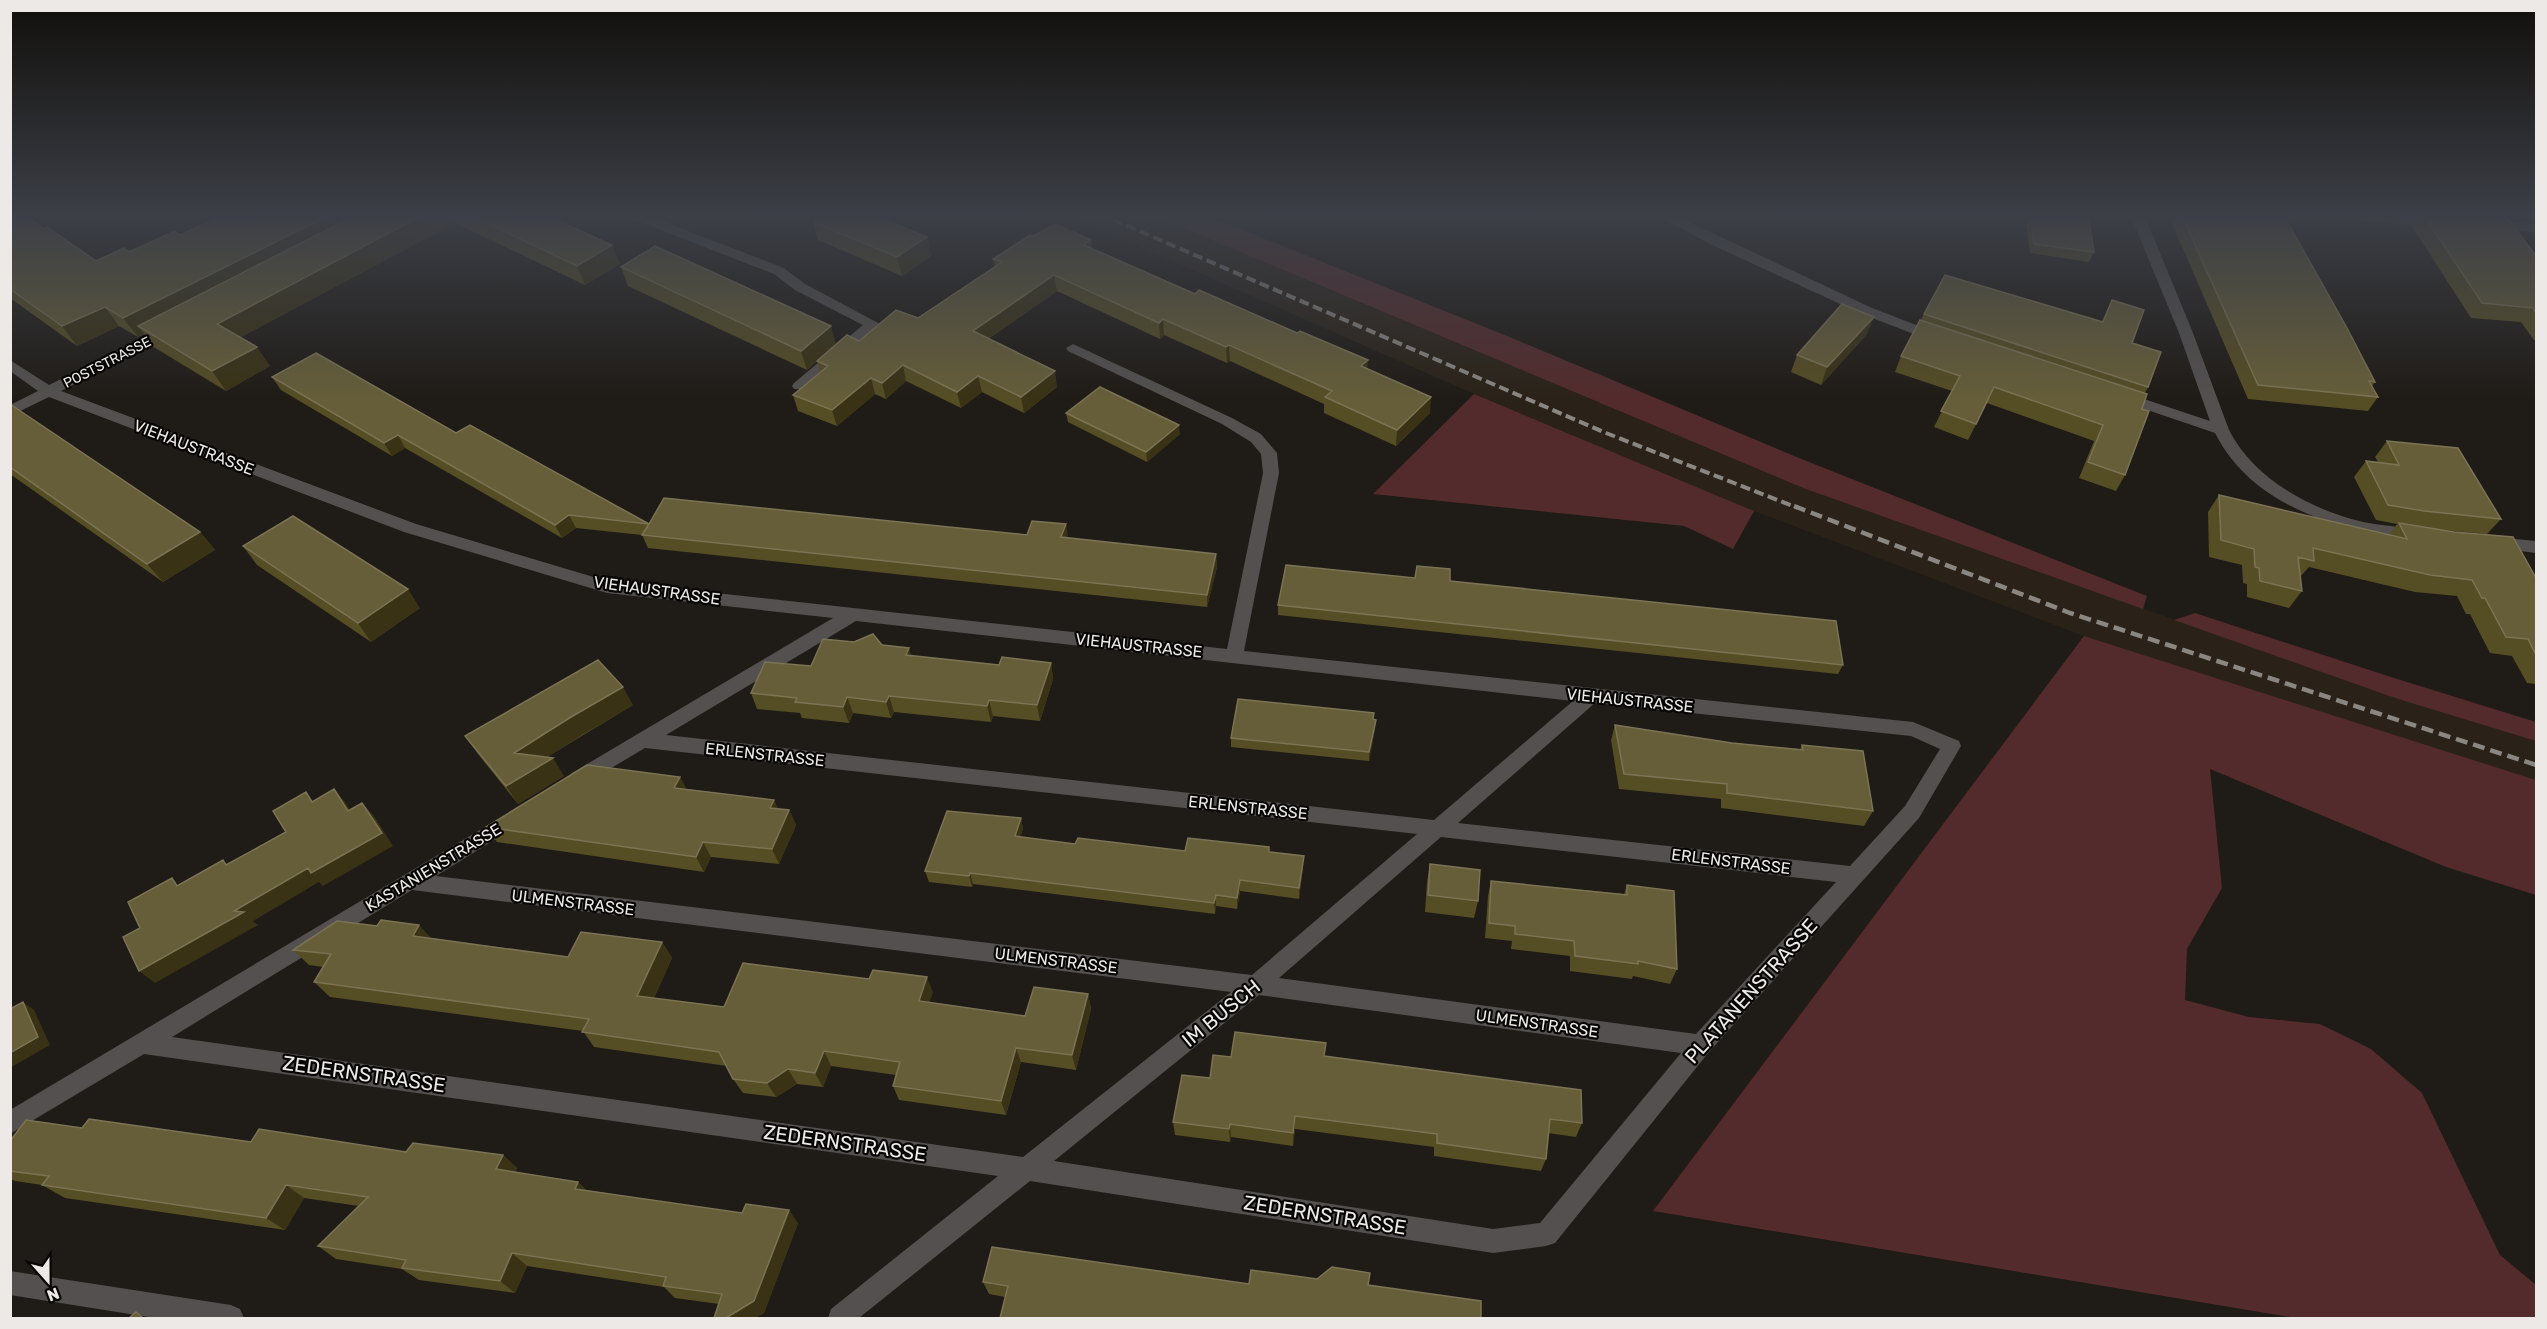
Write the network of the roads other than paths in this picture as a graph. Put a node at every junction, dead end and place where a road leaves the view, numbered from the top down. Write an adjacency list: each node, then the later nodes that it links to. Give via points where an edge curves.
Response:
1 (786, 276): 8 (street, via 873,324)
2 (1791, 276): 5 (street, via 1867,311)
3 (2163, 276): 12 (street)
4 (185, 322): 9 (street, POSTSTRASSE)
5 (1954, 343)
6 (1074, 348): 17 (street, via 1227,421 1256,438 1269,453 1271,474)
7 (10, 364): 9 (street, VIEHAUSTRASSE)
8 (799, 386)
9 (49, 392): 11 (street, POSTSTRASSE); 16 (street, VIEHAUSTRASSE, via 410,528 607,587)
10 (2109, 392): 12 (street)
11 (10, 411)
12 (2221, 430): 13 (street, via 2242,464 2290,500 2359,527)
13 (2431, 537)
14 (2478, 542): 15 (street)
15 (2536, 547)
16 (856, 613): 17 (street, VIEHAUSTRASSE); 19 (street)
17 (1234, 656): 18 (street, VIEHAUSTRASSE)
18 (1591, 696): 20 (street, VIEHAUSTRASSE, via 1913,729); 23 (street, IM BUSCH)
19 (642, 740): 21 (street); 23 (street, ERLENSTRASSE)
20 (1952, 746): 24 (street, PLATANENSTRASSE, via 1912,812)
21 (561, 789)
22 (531, 808): 25 (street, KASTANIENSTRASSE)
23 (1438, 828): 24 (street, ERLENSTRASSE); 26 (street, IM BUSCH)
24 (1854, 875): 28 (street, PLATANENSTRASSE)
25 (409, 882): 26 (street, ULMENSTRASSE); 27 (street, KASTANIENSTRASSE)
26 (1256, 985): 28 (street, ULMENSTRASSE); 30 (street, IM BUSCH)
27 (142, 1043): 29 (street, KASTANIENSTRASSE); 30 (street, ZEDERNSTRASSE)
28 (1701, 1045): 31 (street, PLATANENSTRASSE)
29 (10, 1123)
30 (1028, 1169): 31 (street, ZEDERNSTRASSE, via 1493,1240); 34 (street, IM BUSCH)
31 (1546, 1234)
32 (10, 1283): 33 (street)
33 (231, 1318)
34 (840, 1318)

